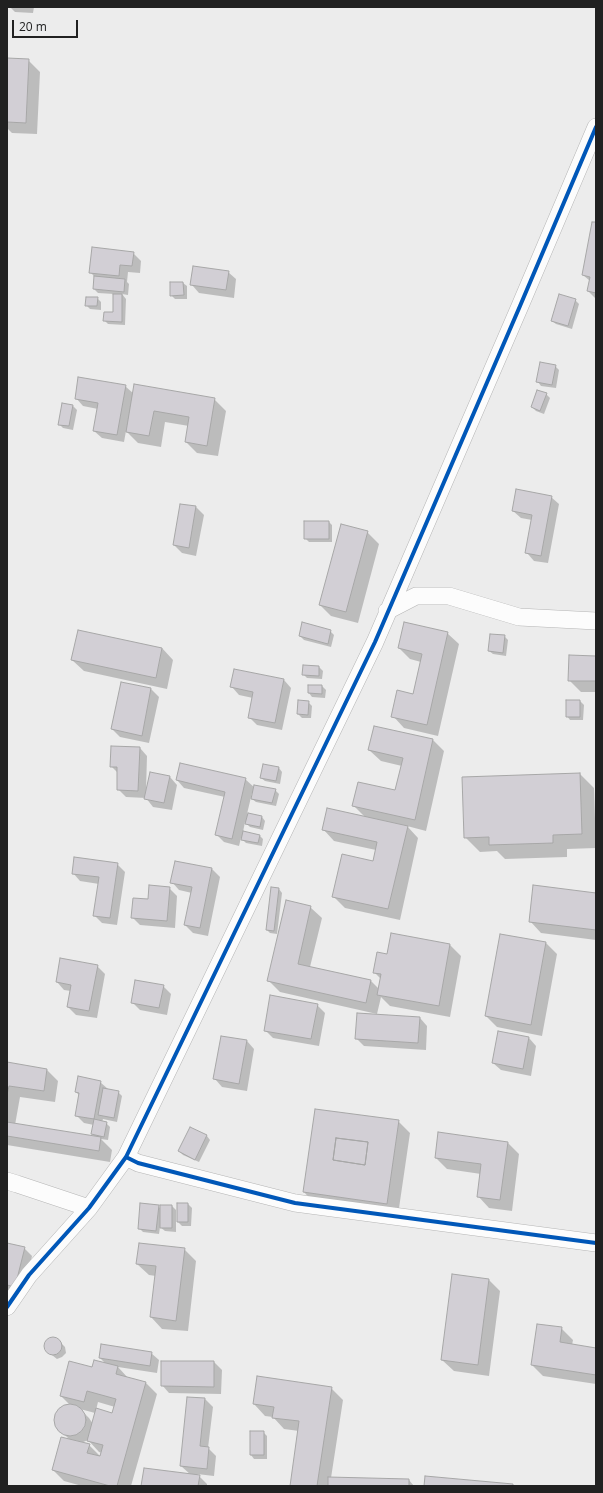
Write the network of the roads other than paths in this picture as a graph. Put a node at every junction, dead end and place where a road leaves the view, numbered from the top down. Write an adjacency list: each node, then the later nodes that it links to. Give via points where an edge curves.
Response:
1 (596, 127): 2 (street)
2 (387, 611): 3 (street, via 416,596 449,596 519,617); 4 (street, via 372,649)
3 (596, 621)
4 (126, 1157): 6 (street); 7 (street, via 138,1163 295,1203)
5 (7, 1181): 6 (street)
6 (89, 1208): 8 (street, via 29,1275)
7 (596, 1243)
8 (7, 1307)

